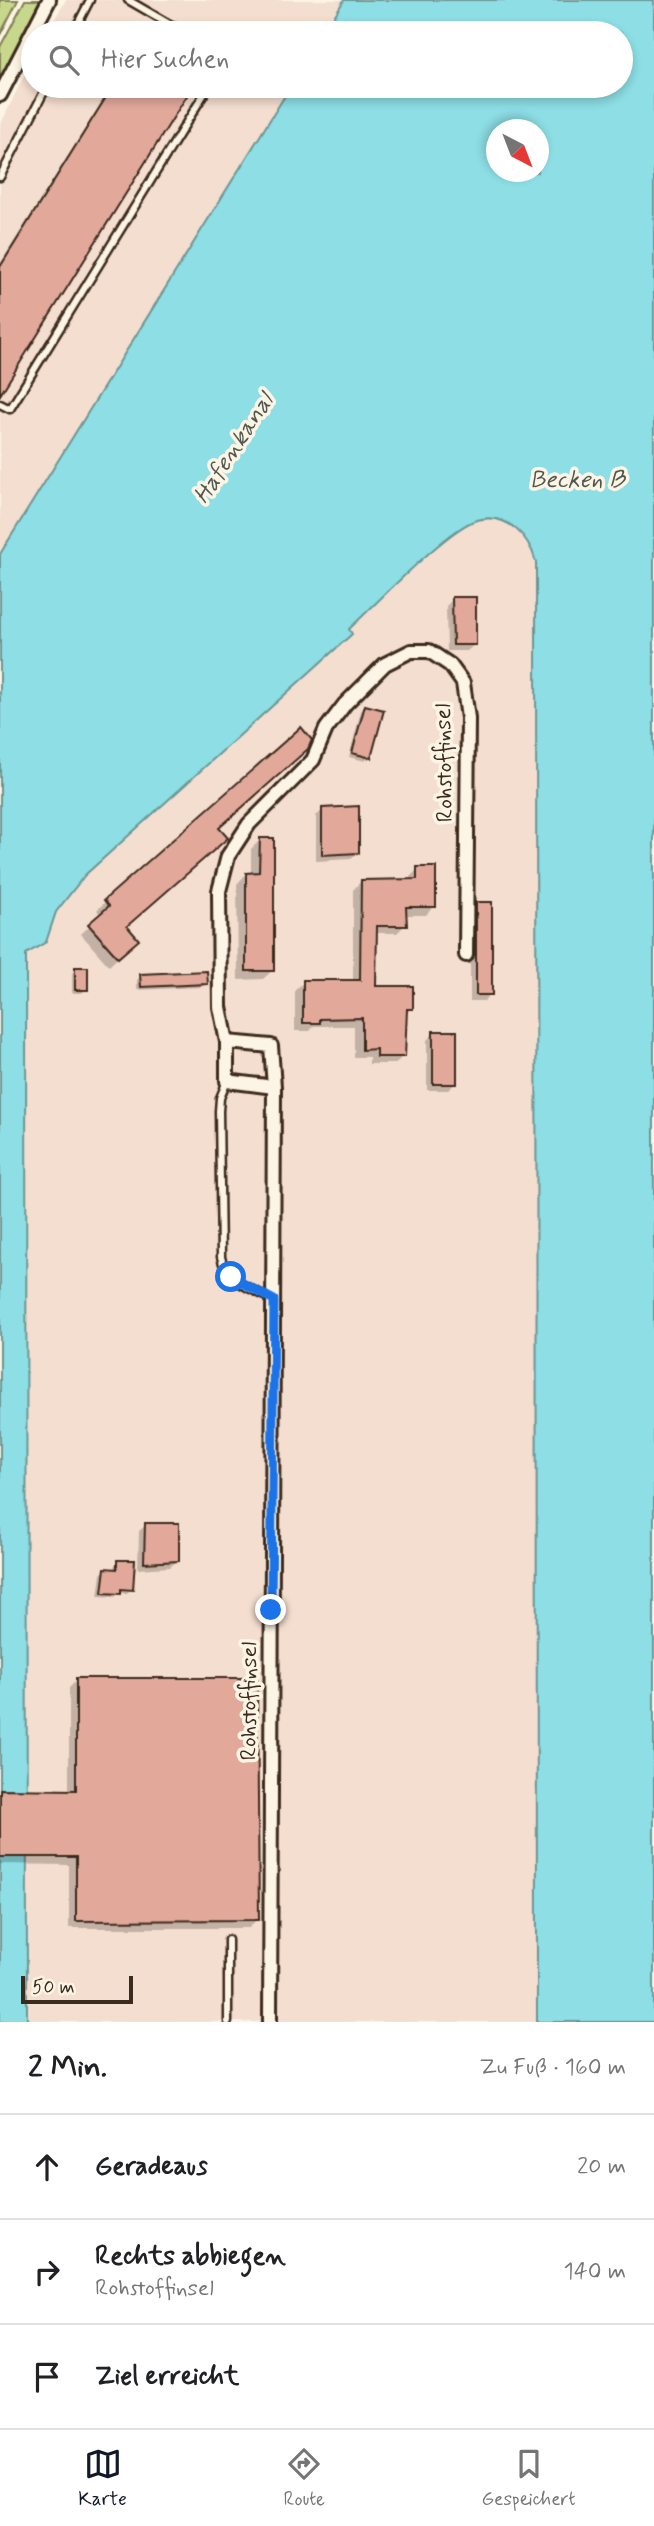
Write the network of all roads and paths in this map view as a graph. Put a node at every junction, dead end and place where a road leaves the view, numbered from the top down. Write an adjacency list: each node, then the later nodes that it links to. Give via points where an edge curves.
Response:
1 (49, 0): 4 (street)
2 (90, 0): 5 (lane)
3 (128, 0): 6 (lane)
4 (38, 21)
5 (80, 21)
6 (164, 21)
7 (21, 54): 8 (street)
8 (0, 95)
9 (41, 98): 11 (lane)
10 (202, 98): 12 (lane, via 10,409)
11 (0, 177)
12 (0, 404)
13 (466, 955): 14 (street, Rohstoffinsel, via 468,718 463,683 450,665 429,651 411,651 385,664 345,704 326,729 313,760 249,824 228,856 219,891 220,1007)
14 (227, 1042): 15 (street, Rohstoffinsel); 16 (street, Rohstoffinsel, via 271,1046)
15 (227, 1082): 16 (street); 17 (lane, via 219,1111 223,1269)
16 (274, 1087): 17 (street, Rohstoffinsel)
17 (274, 1300): 20 (street, Rohstoffinsel)
18 (228, 1940): 19 (lane)
19 (228, 2022)
20 (270, 2022)

